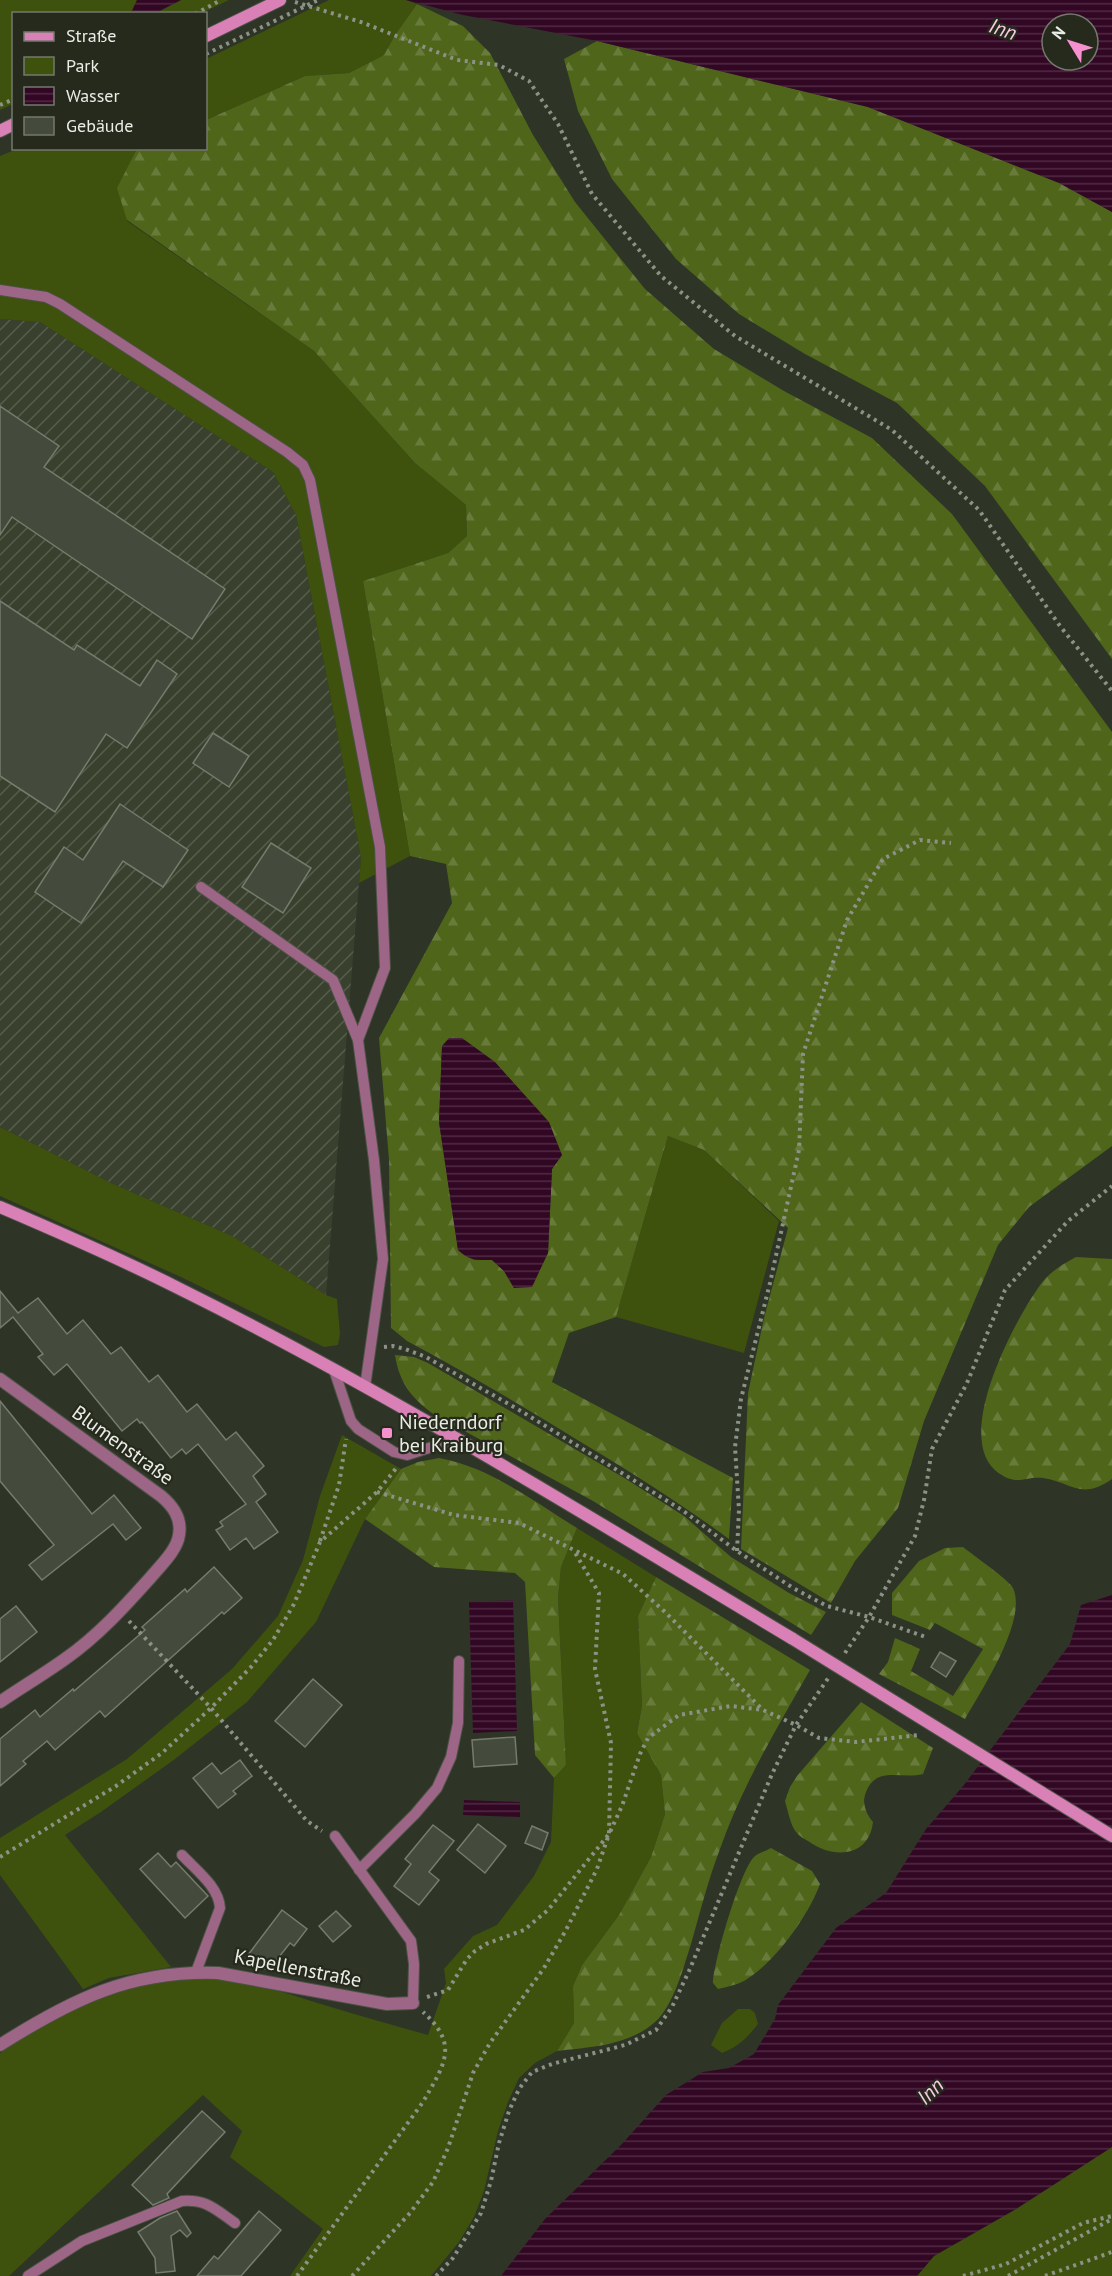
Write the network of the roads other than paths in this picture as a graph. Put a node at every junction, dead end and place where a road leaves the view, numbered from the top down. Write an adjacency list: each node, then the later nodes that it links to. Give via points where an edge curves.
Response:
1 (280, 0): 2 (main road)
2 (207, 36)
3 (0, 290): 5 (lane, via 46,297 60,304 303,465 310,480 380,847 385,968)
4 (201, 887): 5 (lane, via 333,980)
5 (358, 1040): 9 (lane, via 383,1259)
6 (0, 1207): 7 (main road, via 181,1289)
7 (334, 1370): 9 (main road); 10 (lane, via 351,1421 388,1448 407,1455)
8 (0, 1379): 12 (street, Blumenstraße, via 161,1496 174,1510 179,1524 178,1539 161,1565 120,1612 66,1659)
9 (365, 1387): 10 (main road)
10 (458, 1439): 14 (main road, bridge)
11 (459, 1661): 16 (lane, via 458,1724 451,1757 437,1788)
12 (0, 1702)
13 (335, 1836): 16 (lane)
14 (1112, 1836)
15 (182, 1855): 17 (lane, via 215,1891 220,1908)
16 (359, 1870): 18 (lane, via 411,1941)
17 (196, 1972): 18 (street, Kapellenstraße, via 244,1976 387,2004); 19 (street, Kapellenstraße, via 143,1979 101,1991 58,2009)
18 (413, 2003)
19 (0, 2045)
20 (235, 2223): 21 (lane, via 197,2200 183,2200 82,2241)
21 (28, 2276)

